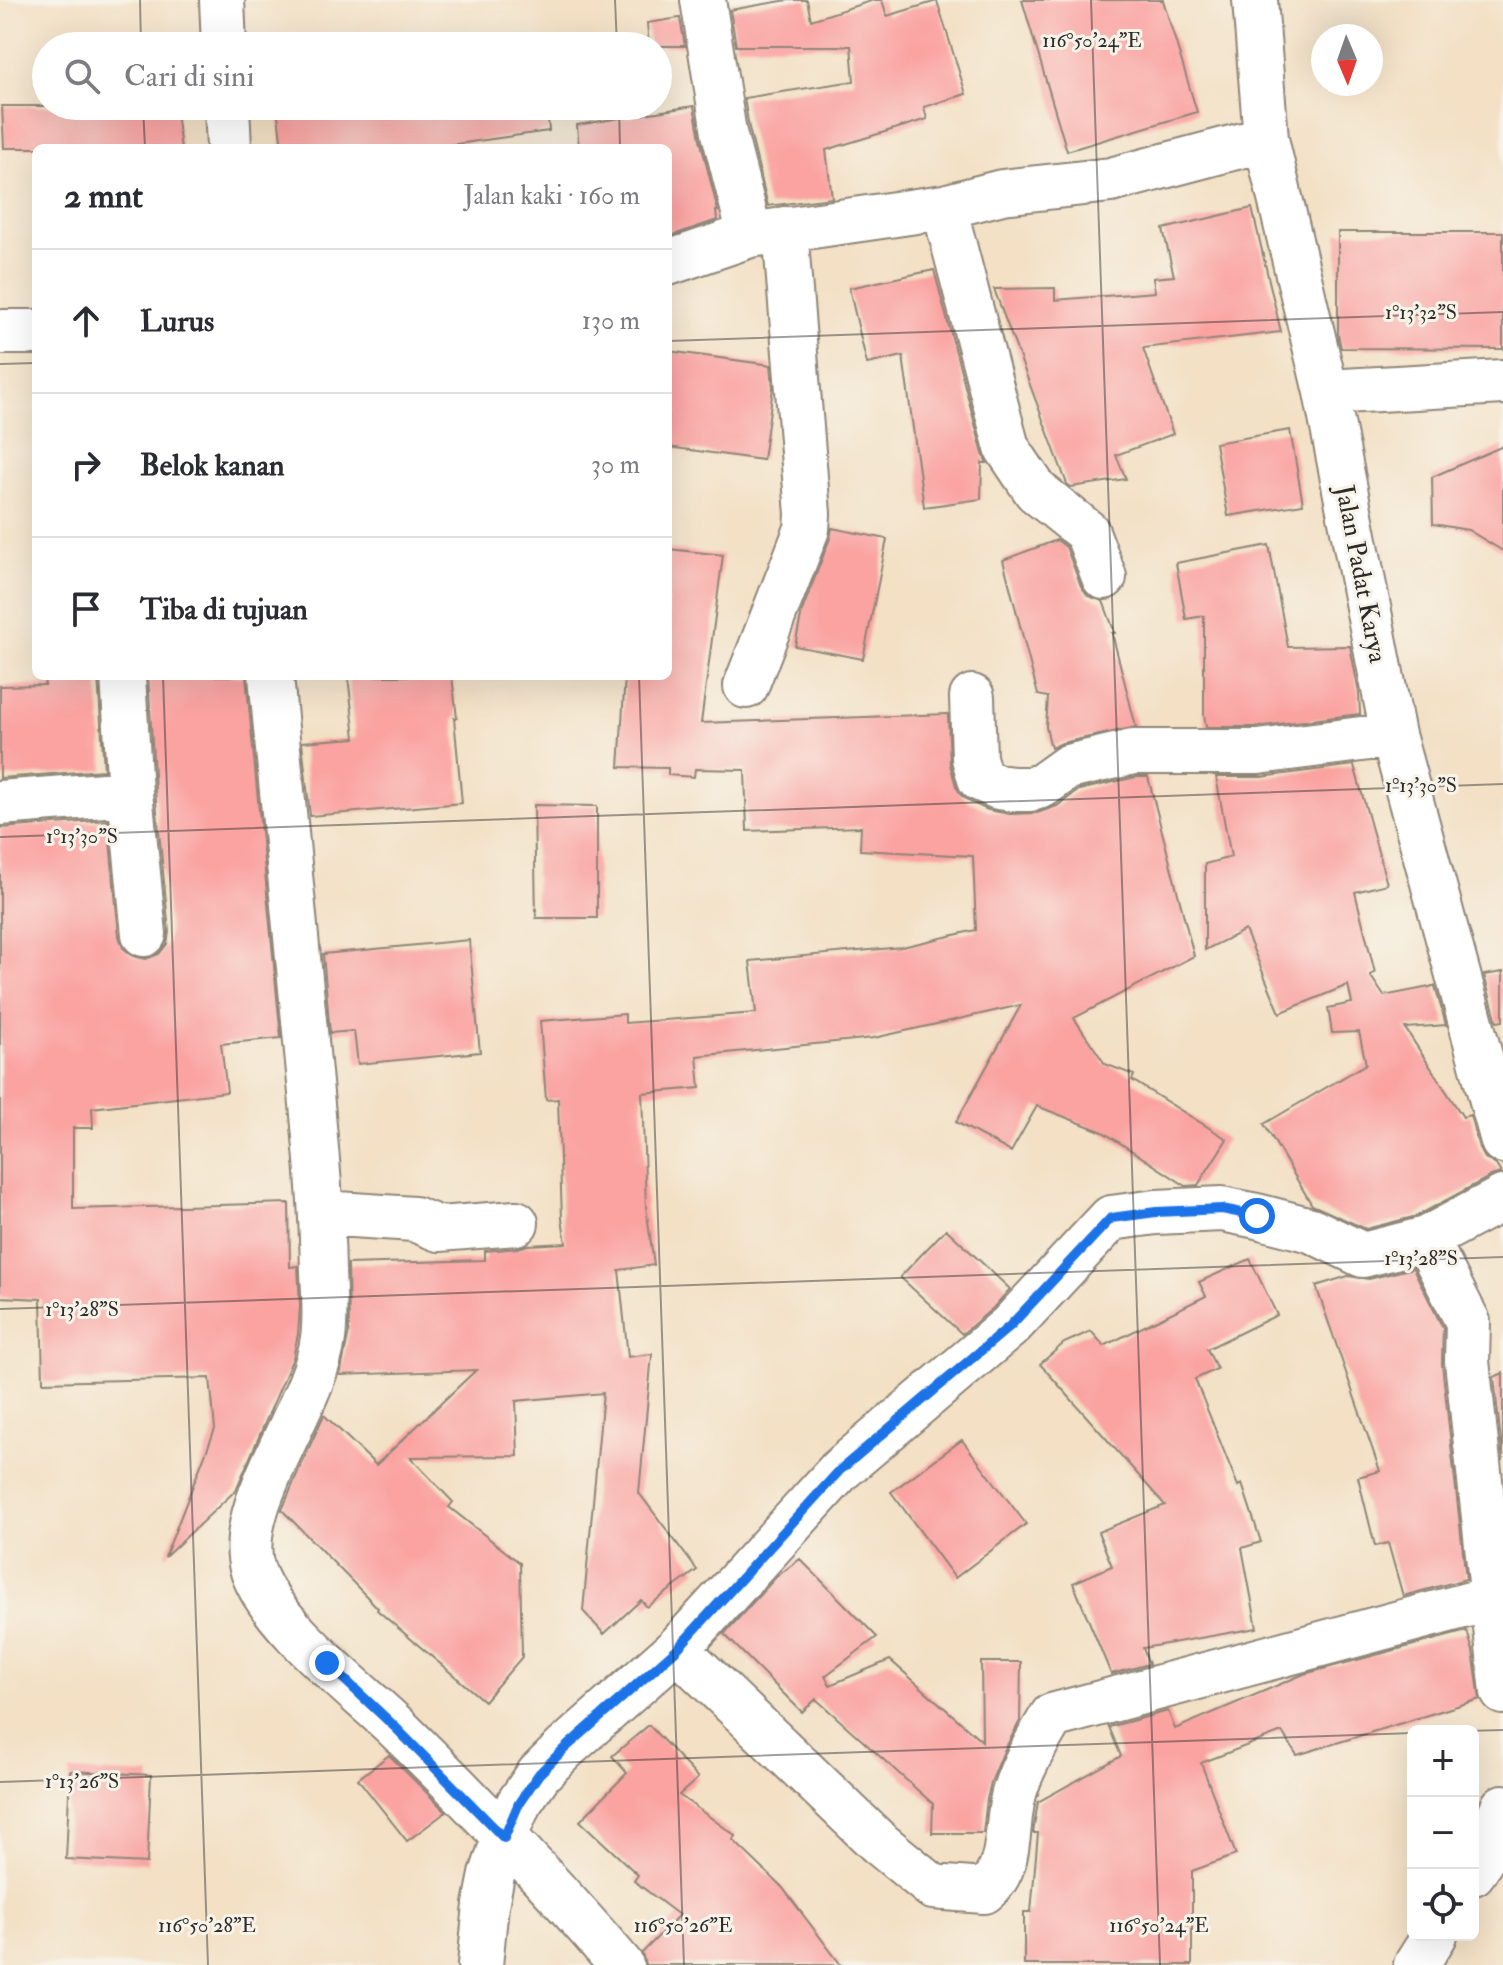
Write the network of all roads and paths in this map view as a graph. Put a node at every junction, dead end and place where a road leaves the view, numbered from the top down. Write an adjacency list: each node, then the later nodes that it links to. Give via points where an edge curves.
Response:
1 (222, 0): 4 (street)
2 (703, 0): 9 (street, via 724,133)
3 (1255, 0): 6 (street, Jalan Padat Karya)
4 (223, 32)
5 (228, 120): 7 (street)
6 (1266, 139): 8 (street, via 1111,180 1002,192); 14 (street, Jalan Padat Karya)
7 (229, 144)
8 (944, 207): 9 (street); 15 (street, via 1007,448 1036,491 1087,532)
9 (767, 232): 10 (street); 18 (street, via 808,514 807,529)
10 (672, 262)
11 (0, 332): 12 (street)
12 (32, 332)
13 (1503, 382): 14 (street)
14 (1326, 392): 20 (street, Jalan Padat Karya)
15 (1104, 577)
16 (123, 680): 21 (street)
17 (271, 680): 26 (street)
18 (746, 686)
19 (972, 697): 20 (street, via 980,779 1013,789 1043,785 1068,767 1133,752 1258,752)
20 (1393, 735): 24 (street, Jalan Padat Karya)
21 (130, 793): 22 (street); 23 (street)
22 (0, 803)
23 (144, 934)
24 (1503, 1141)
25 (1503, 1198): 28 (street)
26 (322, 1213): 27 (street, via 414,1219 439,1229); 33 (street, via 319,1359 254,1514 248,1542 252,1569 289,1626)
27 (516, 1223)
28 (1426, 1239): 29 (street, via 1468,1322 1467,1361); 30 (street, via 1363,1255 1311,1230 1222,1209 1111,1218 1010,1326 840,1470)
29 (1493, 1598): 30 (street, via 1052,1716 1014,1792 1004,1864 984,1891 933,1887 878,1842); 31 (street)
30 (677, 1649): 33 (street, via 539,1774)
31 (1503, 1692)
32 (1503, 1807): 34 (street)
33 (504, 1838): 36 (street, via 489,1890); 37 (street)
34 (1476, 1869)
35 (1431, 1941): 38 (street)
36 (480, 1965)
37 (621, 1965)
38 (1416, 1965)

